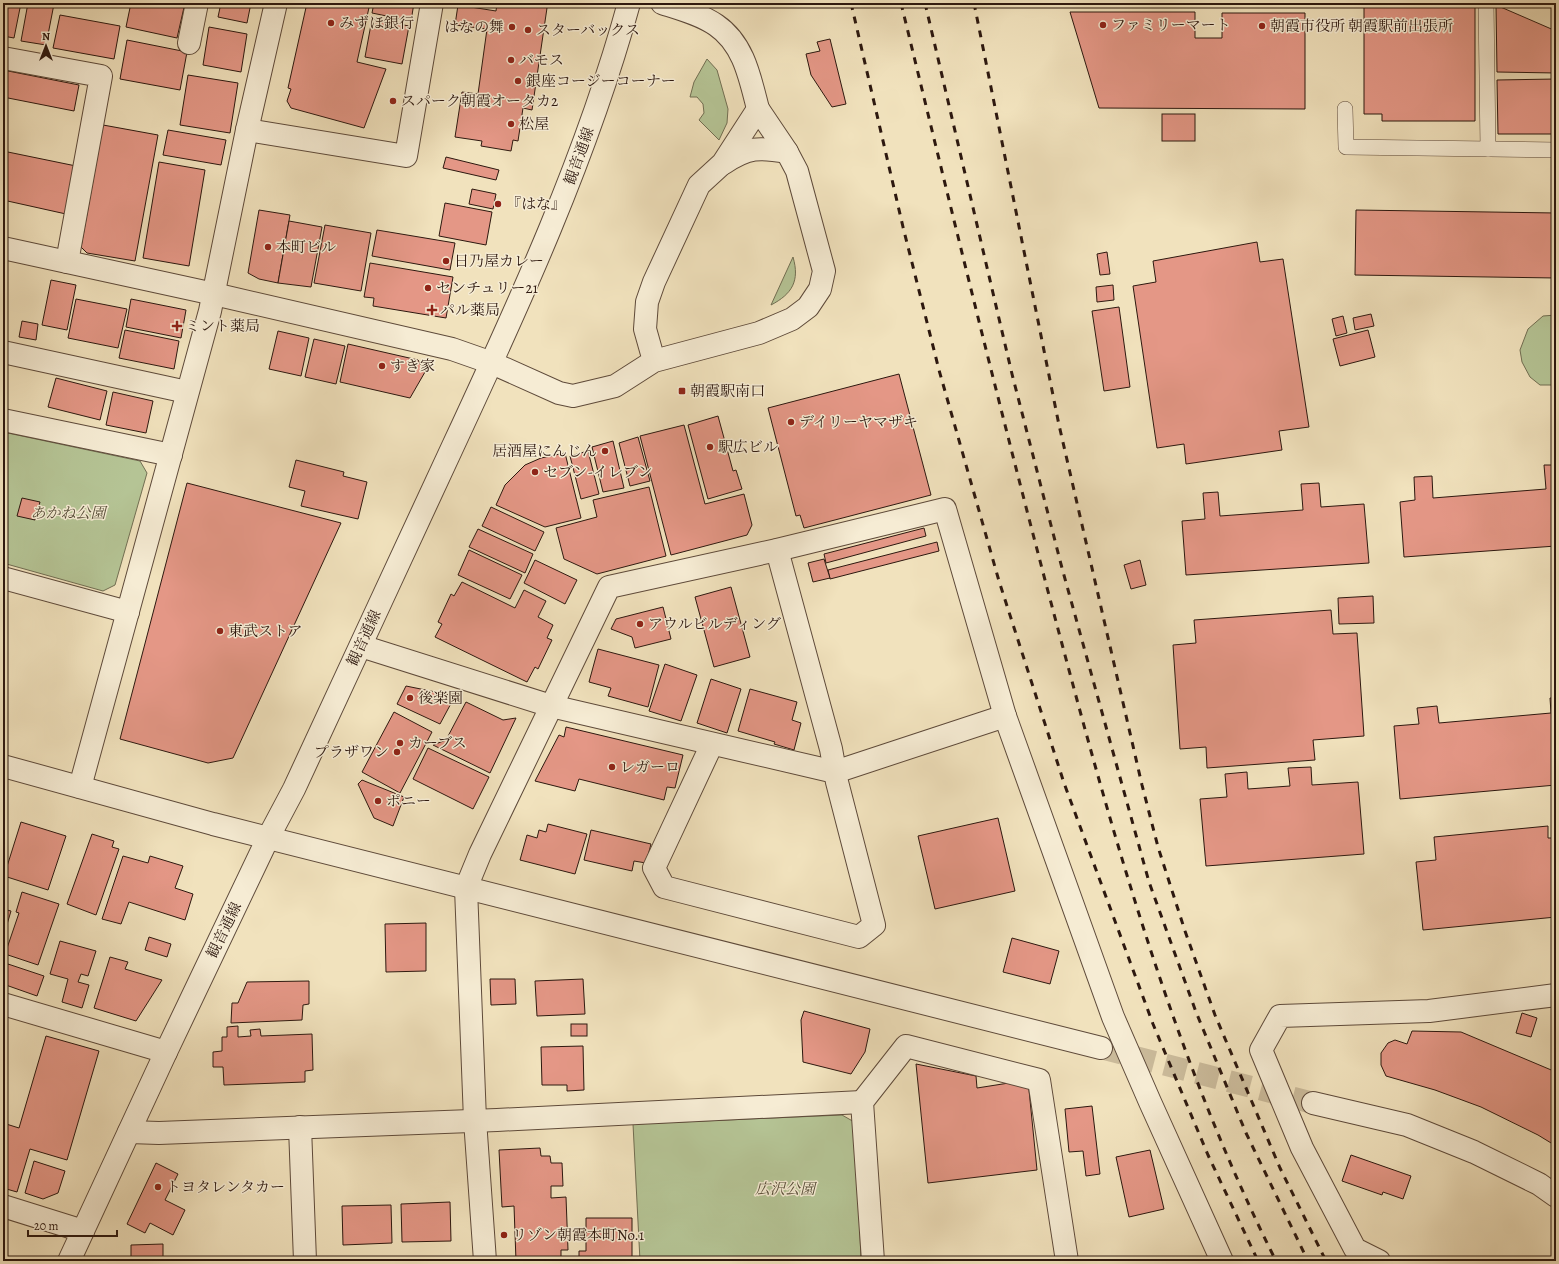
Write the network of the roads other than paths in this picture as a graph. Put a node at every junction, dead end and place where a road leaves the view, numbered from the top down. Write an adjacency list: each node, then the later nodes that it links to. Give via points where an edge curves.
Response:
1 (197, 3): 7 (street)
2 (276, 3): 11 (street)
3 (432, 3): 11 (street, via 406,156)
4 (629, 3): 21 (street, 観音通線, via 616,51 567,188)
5 (662, 3): 9 (street, via 716,24 726,33 743,57)
6 (1486, 3): 12 (lane)
7 (189, 43)
8 (3, 58): 17 (street, via 101,76)
9 (758, 109): 14 (street); 15 (street)
10 (1345, 109): 12 (lane, via 1346,147)
11 (247, 130): 18 (street)
12 (1488, 149): 13 (lane)
13 (1556, 150)
14 (787, 152): 15 (street, via 754,149 740,153); 20 (street, via 797,170 824,271 820,289 808,307 792,319 759,333)
15 (723, 163): 20 (street, via 700,185 647,302 645,329)
16 (3, 248): 17 (street)
17 (67, 262): 18 (street)
18 (214, 294): 21 (street, via 452,349); 22 (street)
19 (3, 352): 22 (street)
20 (654, 361): 21 (street, via 615,386 573,396 559,393)
21 (492, 363): 28 (street, 観音通線)
22 (187, 392): 24 (street)
23 (3, 420): 24 (street)
24 (170, 455): 27 (street)
25 (777, 550): 29 (street, via 609,587); 30 (street, via 945,509); 33 (street)
26 (3, 578): 27 (street)
27 (128, 612): 34 (street)
28 (361, 646): 29 (street); 35 (street, 観音通線, via 294,789)
29 (551, 706): 31 (street); 36 (street)
30 (1005, 716): 33 (street); 50 (street, via 1113,1017)
31 (712, 744): 33 (street); 33 (street, via 654,868 664,887 859,937 874,925)
32 (3, 766): 34 (street)
33 (835, 772)
34 (80, 787): 35 (street)
35 (268, 838): 36 (street); 40 (street, 観音通線)
36 (466, 888): 39 (street); 43 (street)
37 (1556, 995): 49 (street, via 1429,1011 1280,1016 1261,1050 1302,1148)
38 (3, 1004): 40 (street)
39 (1101, 1048)
40 (166, 1052): 45 (street, 観音通線)
41 (862, 1102): 43 (street); 54 (street); 55 (street, via 906,1046 1039,1080)
42 (1313, 1103): 46 (street, via 1407,1125 1474,1152 1539,1184)
43 (475, 1120): 44 (street); 53 (street)
44 (300, 1127): 45 (street); 52 (street)
45 (128, 1132): 48 (street, 観音通線)
46 (1556, 1196)
47 (3, 1206): 48 (street)
48 (83, 1231): 51 (street, 観音通線)
49 (1358, 1255): 56 (street)
50 (1216, 1260)
51 (69, 1261)
52 (305, 1261)
53 (485, 1261)
54 (873, 1261)
55 (1067, 1261)
56 (1379, 1261)

